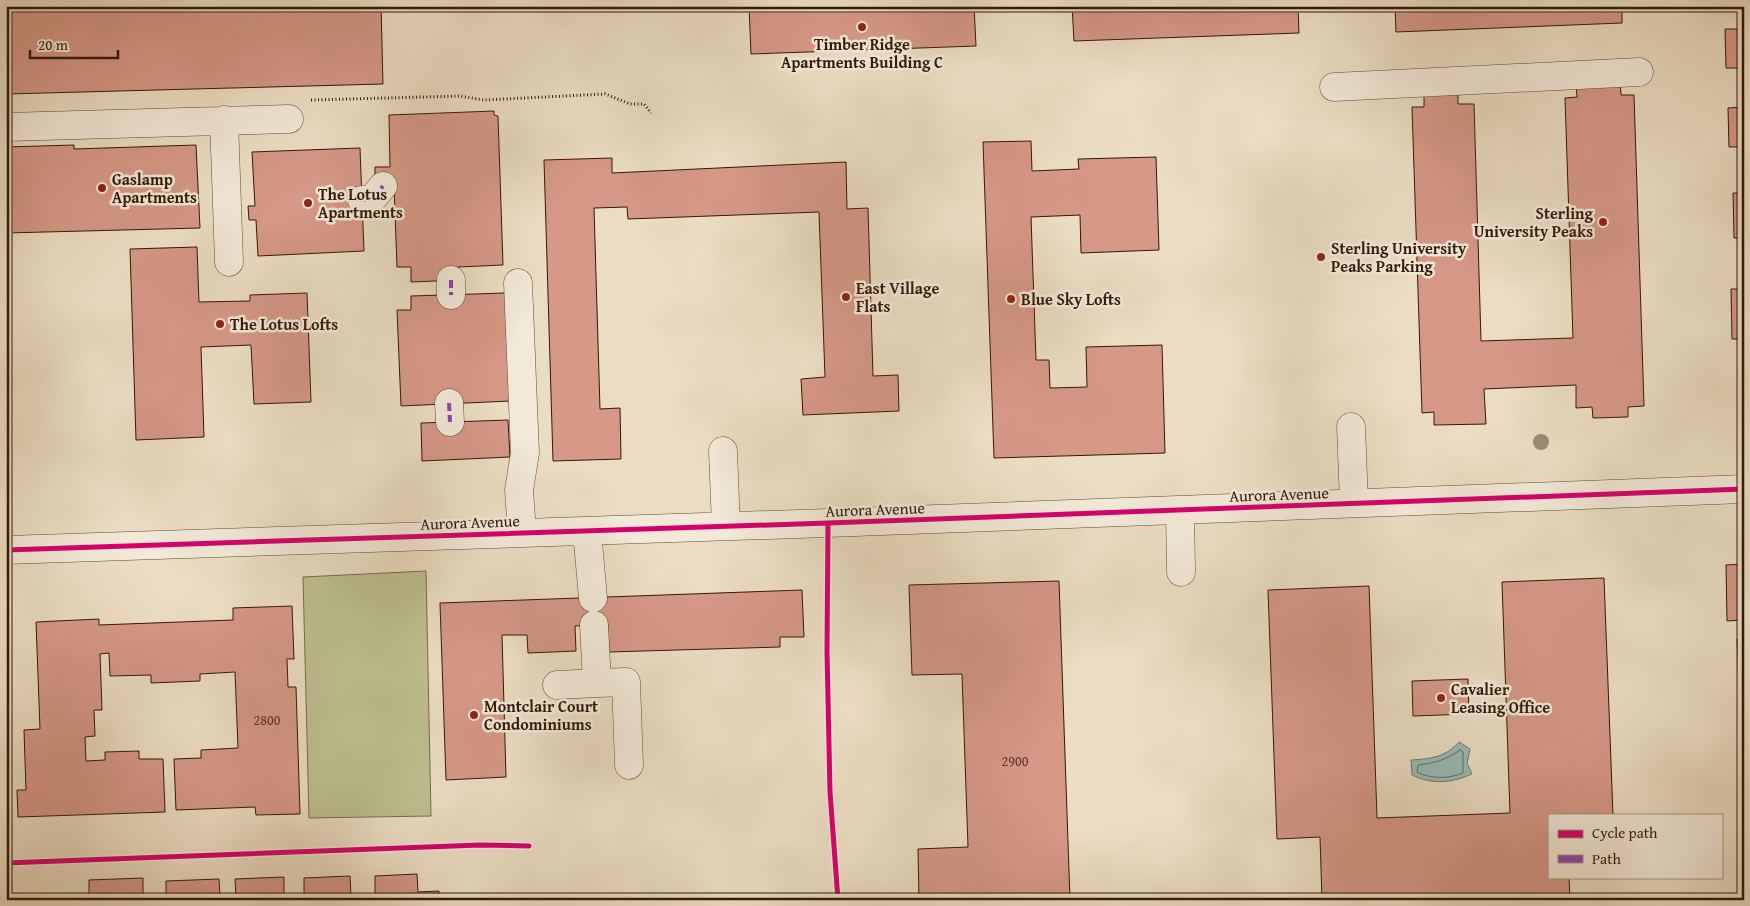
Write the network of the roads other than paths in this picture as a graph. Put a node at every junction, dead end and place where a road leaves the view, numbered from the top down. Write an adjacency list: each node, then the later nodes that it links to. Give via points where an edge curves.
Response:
1 (1640, 72): 2 (street)
2 (1334, 87)
3 (297, 109): 4 (street)
4 (224, 120): 5 (street); 6 (street)
5 (6, 127)
6 (229, 262)
7 (518, 283): 15 (street, via 526,453 519,490)
8 (1351, 427): 11 (street)
9 (723, 451): 13 (street)
10 (1744, 489): 11 (street, Aurora Avenue)
11 (1354, 504): 12 (street, Aurora Avenue)
12 (1180, 510): 13 (street, Aurora Avenue); 17 (street)
13 (726, 526): 14 (street, Aurora Avenue)
14 (587, 531): 15 (street, Aurora Avenue); 18 (street)
15 (522, 533): 16 (street, Aurora Avenue)
16 (6, 550)
17 (1181, 572)
18 (594, 598)
19 (594, 625): 20 (street)
20 (597, 683): 21 (street); 22 (street, via 626,682)
21 (557, 685)
22 (630, 765)

